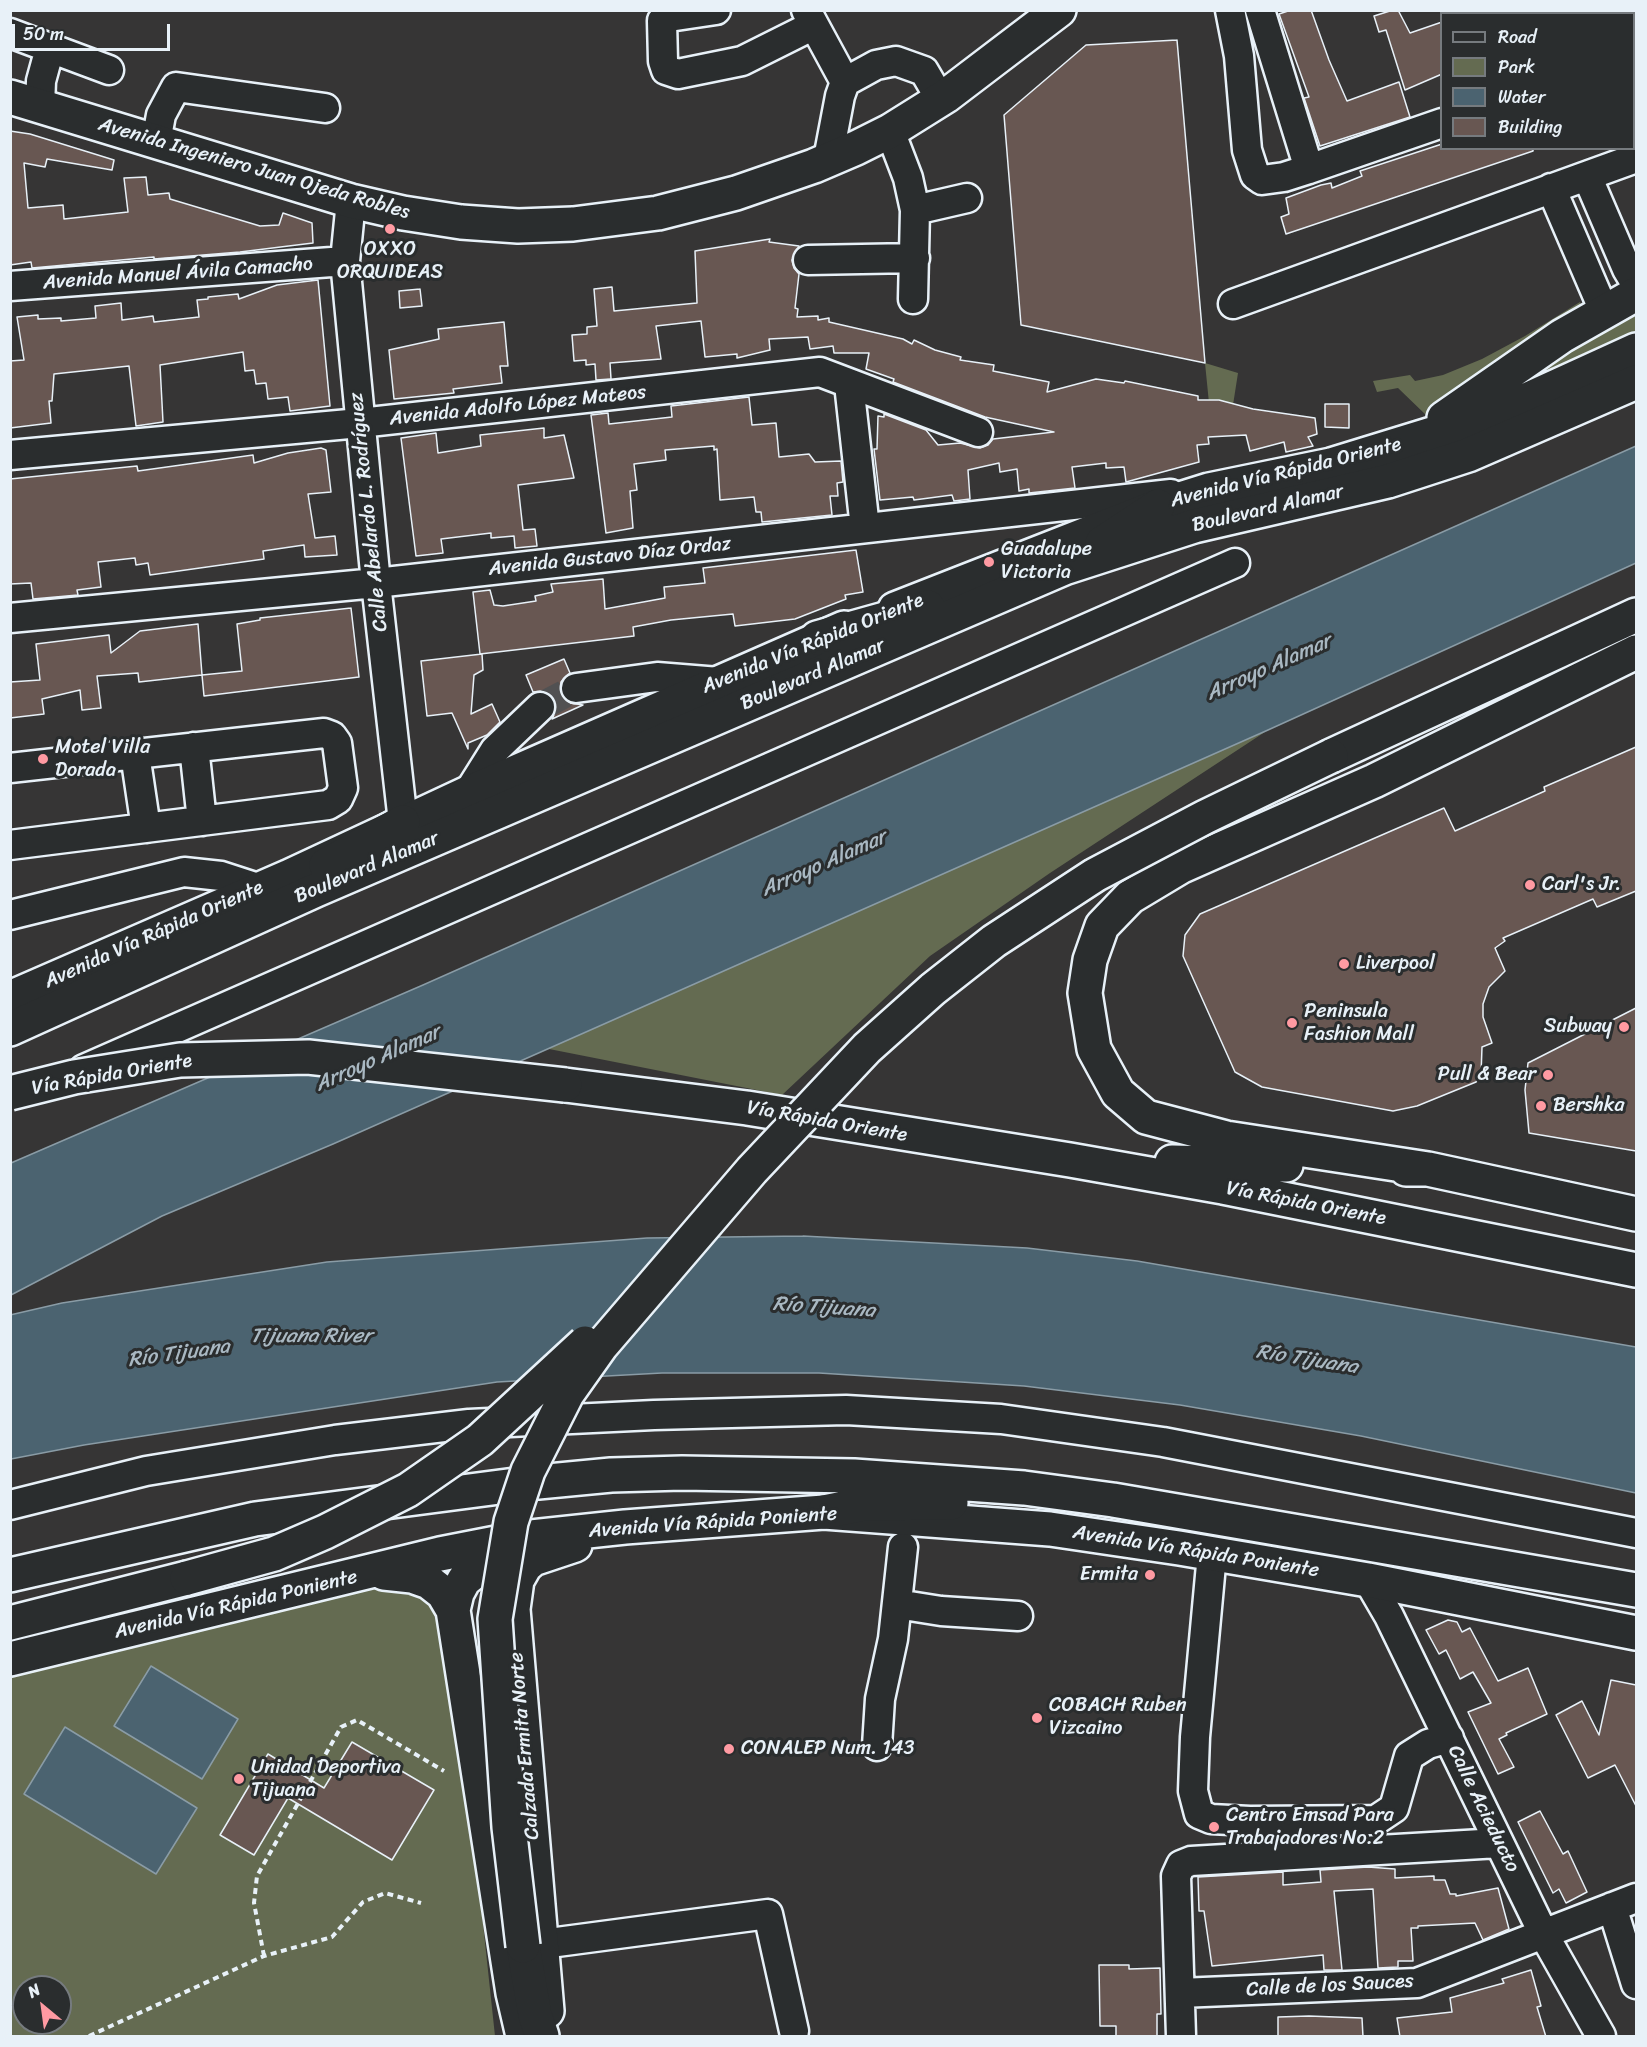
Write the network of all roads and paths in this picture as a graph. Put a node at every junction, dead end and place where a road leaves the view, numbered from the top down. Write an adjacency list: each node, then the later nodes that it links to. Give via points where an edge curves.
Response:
1 (716, 10): 5 (street, via 662,21 666,70 687,73 742,61)
2 (1059, 10): 10 (main road, Avenida Ingeniero Juan Ojeda Robles)
3 (1230, 10): 18 (street, via 1239,56 1247,150 1255,175 1270,180)
4 (1260, 10): 18 (street)
5 (810, 18): 9 (street)
6 (10, 33): 7 (street)
7 (50, 48): 8 (street); 11 (street, via 41,81)
8 (109, 70)
9 (845, 82): 10 (street, via 876,65 896,60 924,71); 17 (street)
10 (941, 100): 14 (main road, Avenida Ingeniero Juan Ojeda Robles)
11 (25, 102): 15 (main road, Avenida Ingeniero Juan Ojeda Robles)
12 (325, 108): 15 (street, via 176,87 161,115)
13 (1440, 124): 18 (street)
14 (890, 131): 17 (main road, Avenida Ingeniero Juan Ojeda Robles); 23 (street)
15 (156, 142): 22 (main road, Avenida Ingeniero Juan Ojeda Robles)
16 (1636, 158): 19 (street)
17 (828, 159): 22 (main road, Avenida Ingeniero Juan Ojeda Robles, via 736,193 658,213 573,224 461,222)
18 (1309, 169)
19 (1587, 176): 20 (street); 27 (street)
20 (1551, 189): 31 (street); 32 (street)
21 (967, 198): 23 (street)
22 (351, 201): 26 (street, Calle Abelardo L. Rodríguez)
23 (915, 210): 24 (street)
24 (915, 258): 25 (street); 30 (street)
25 (808, 260)
26 (345, 261): 28 (street, Avenida Manuel Ávila Camacho); 36 (street, Calle Abelardo L. Rodríguez)
27 (1636, 284)
28 (10, 286)
29 (1636, 294): 32 (main road)
30 (913, 299)
31 (1233, 304)
32 (1604, 311): 38 (main road)
33 (1636, 350): 38 (main road, Avenida Vía Rápida Oriente, via 1522,402)
34 (1636, 382): 44 (main road, Boulevard Alamar, via 1458,458 1388,481 1194,526)
35 (849, 384): 36 (street, Avenida Adolfo López Mateos, via 820,372); 37 (street, Avenida Adolfo López Mateos); 42 (street)
36 (360, 423): 39 (street, Avenida Adolfo López Mateos); 45 (street, Calle Abelardo L. Rodríguez)
37 (978, 432)
38 (1404, 444): 40 (main road, Avenida Vía Rápida Oriente, via 1331,465)
39 (10, 455)
40 (1209, 490): 41 (main road, Avenida Vía Rápida Oriente); 42 (street, Avenida Gustavo Díaz Ordaz)
41 (1158, 506): 44 (main road); 48 (main road, Avenida Vía Rápida Oriente)
42 (865, 528): 45 (street, Avenida Gustavo Díaz Ordaz)
43 (1235, 562): 68 (street)
44 (1064, 568): 48 (main road); 64 (main road, Boulevard Alamar)
45 (376, 584): 47 (street, Avenida Gustavo Díaz Ordaz); 59 (street, Calle Abelardo L. Rodríguez)
46 (1636, 615): 55 (main road)
47 (10, 618)
48 (817, 638): 50 (main road, Avenida Vía Rápida Oriente)
49 (1636, 651): 55 (main road, via 1437,723); 70 (main road, via 1374,781 1180,867 1130,897 1102,926 1090,960 1085,993 1094,1049 1118,1093 1146,1117 1226,1138)
50 (719, 682): 51 (street, via 657,677); 57 (main road, Avenida Vía Rápida Oriente)
51 (576, 688)
52 (540, 707): 57 (street, via 495,750)
53 (194, 747): 54 (street); 58 (street); 58 (street, via 324,733 337,743 343,788 338,799 328,805)
54 (135, 754): 56 (street); 60 (street)
55 (1332, 756): 72 (main road, bridge, via 1095,875 994,941 933,988 867,1048)
56 (10, 768)
57 (468, 793): 59 (main road, Avenida Vía Rápida Oriente)
58 (202, 821): 60 (street)
59 (403, 822): 62 (main road, Avenida Vía Rápida Oriente); 64 (main road)
60 (146, 828): 61 (street)
61 (10, 844)
62 (261, 889): 63 (street, via 207,873 184,872); 65 (main road, Avenida Vía Rápida Oriente)
63 (10, 915)
64 (148, 964): 66 (main road, Boulevard Alamar)
65 (10, 998)
66 (10, 1029)
67 (10, 1093): 69 (main road, Vía Rápida Oriente, bridge, via 74,1077 180,1060 308,1057 747,1108)
68 (10, 1101)
69 (1070, 1160): 70 (main road); 73 (main road, Vía Rápida Oriente)
70 (1428, 1169): 71 (main road)
71 (1636, 1214)
72 (690, 1240): 91 (main road, bridge, via 517,1408 480,1440 408,1490 284,1550); 101 (main road, bridge, via 601,1346 567,1394 528,1471 511,1522 498,1592 495,1638 509,1827)
73 (1636, 1270)
74 (1113, 1500): 76 (main road, via 1066,1506 864,1504); 82 (main road, Avenida Vía Rápida Poniente); 83 (main road, Avenida Vía Rápida Poniente, via 1024,1488 854,1476 611,1475 255,1519)
75 (10, 1505): 78 (street, via 146,1471 335,1440 469,1424 846,1410 1001,1419 1163,1442)
76 (824, 1512): 77 (main road, Avenida Vía Rápida Poniente); 80 (main road, Avenida Vía Rápida Poniente, via 1050,1529)
77 (625, 1527): 81 (main road, Avenida Vía Rápida Poniente, via 522,1538); 88 (main road, Calzada Ermita Norte, via 533,1559 517,1580)
78 (1636, 1533)
79 (903, 1547): 86 (street)
80 (1212, 1554): 84 (main road, Avenida Vía Rápida Poniente); 94 (street, via 1195,1737 1193,1791 1199,1814 1211,1819 1250,1821 1376,1820 1394,1809 1409,1756 1428,1744)
81 (373, 1572): 89 (main road, via 429,1582 443,1593); 93 (main road, Avenida Vía Rápida Poniente)
82 (1542, 1574): 85 (main road, Avenida Vía Rápida Poniente); 87 (main road)
83 (10, 1575)
84 (1368, 1580): 92 (main road, Avenida Vía Rápida Poniente); 94 (street, Calle Acieducto)
85 (1636, 1590)
86 (897, 1604): 90 (street); 95 (street, via 879,1699)
87 (1636, 1605)
88 (513, 1609): 89 (main road, via 503,1585 494,1573 483,1569 464,1580 456,1593); 101 (main road, Calzada Ermita Norte)
89 (453, 1610): 107 (main road)
90 (1018, 1616)
91 (10, 1623)
92 (1636, 1633)
93 (10, 1659)
94 (1449, 1738): 97 (street, Calle Acieducto)
95 (877, 1746)
96 (444, 1771): 102 (path, via 357,1720 341,1726 257,1876 254,1903)
97 (1499, 1843): 100 (street, Calle Acieducto); 104 (street, via 1185,1862 1176,1876)
98 (1624, 1902): 100 (street, Calle de los Sauces); 103 (street)
99 (421, 1903): 102 (path, via 385,1893 363,1902 332,1937)
100 (1544, 1935): 104 (street, Calle de los Sauces, via 1417,1983); 111 (street, Calle Acieducto)
101 (532, 1945): 105 (street, via 768,1914); 108 (main road, via 535,2015); 109 (main road, Calzada Ermita Norte)
102 (264, 1956): 106 (path)
103 (1636, 1984)
104 (1180, 1993): 110 (street)
105 (794, 2031)
106 (89, 2037)
107 (523, 2037)
108 (542, 2037)
109 (549, 2037)
110 (1181, 2037)
111 (1601, 2037)

